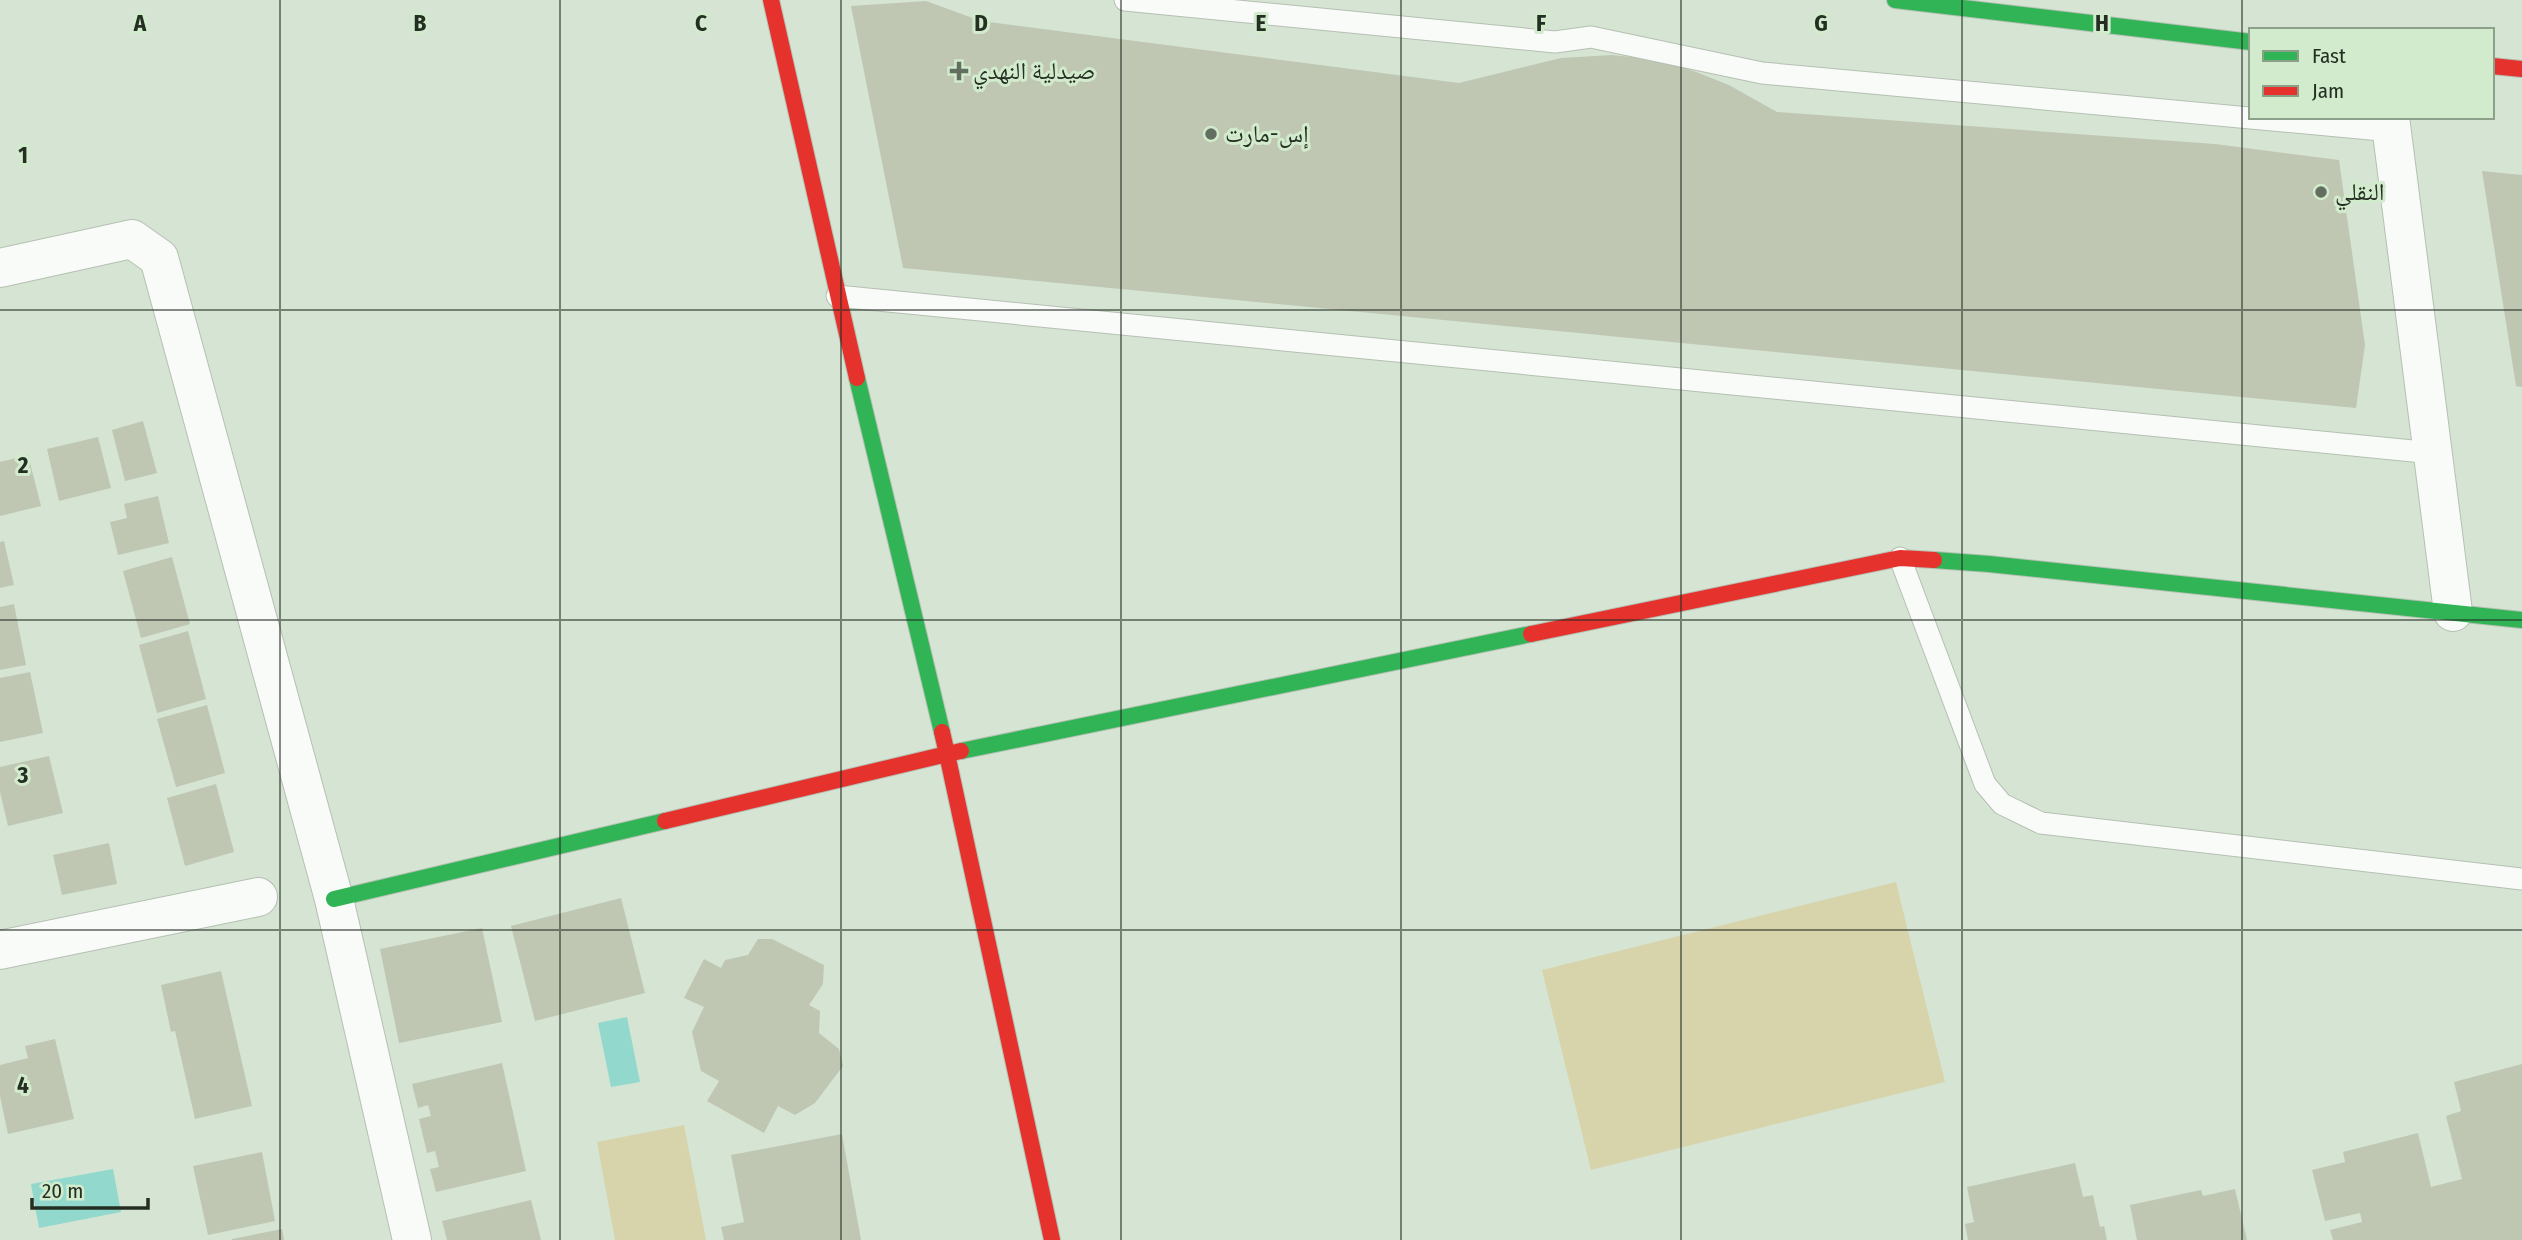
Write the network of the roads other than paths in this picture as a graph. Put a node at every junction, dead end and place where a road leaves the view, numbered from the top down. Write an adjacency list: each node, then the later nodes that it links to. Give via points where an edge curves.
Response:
1 (1125, 0): 7 (lane, via 1555,42 1591,37 1762,74)
2 (1895, 0): 4 (street)
3 (773, 1): 11 (street)
4 (2249, 42)
5 (2494, 66): 6 (street)
6 (2522, 69)
7 (2249, 113)
8 (2328, 119): 9 (lane)
9 (2391, 124): 12 (street)
10 (0, 268): 19 (street, via 132,239 159,258)
11 (837, 296): 12 (lane); 16 (street)
12 (2433, 453): 14 (street)
13 (1900, 558): 14 (street); 16 (street); 17 (lane, via 1985,784 2002,804 2041,823)
14 (2453, 612): 15 (street)
15 (2522, 620)
16 (947, 754): 19 (street); 22 (street)
17 (2522, 879)
18 (258, 897): 20 (street)
19 (334, 899): 21 (street)
20 (0, 950)
21 (412, 1240)
22 (1052, 1240)

